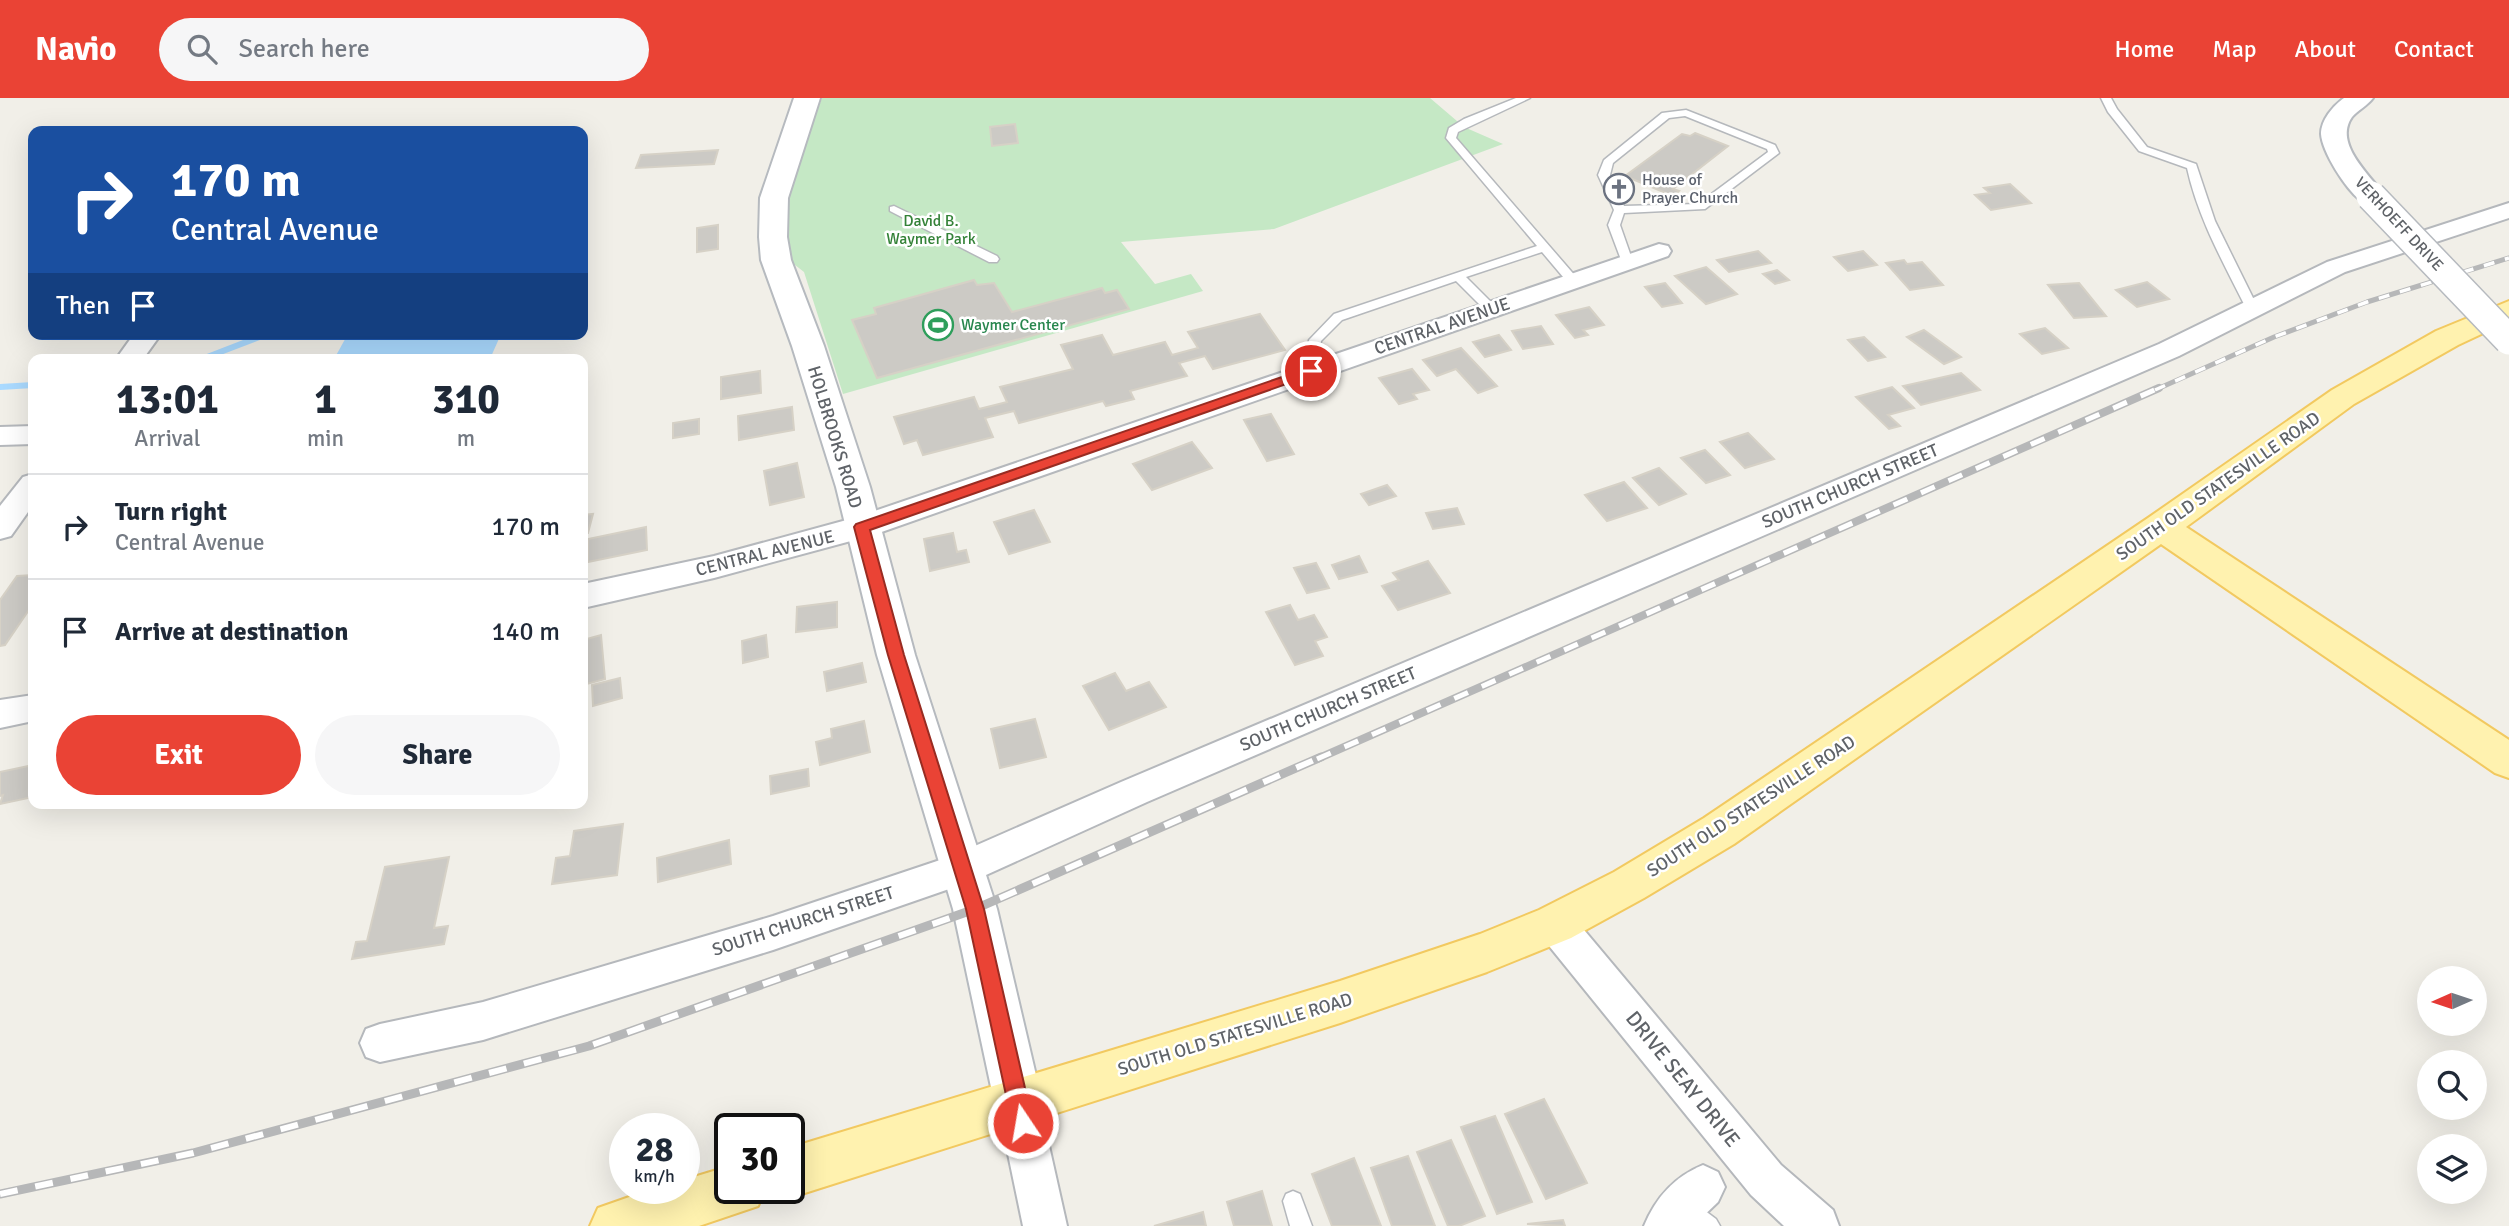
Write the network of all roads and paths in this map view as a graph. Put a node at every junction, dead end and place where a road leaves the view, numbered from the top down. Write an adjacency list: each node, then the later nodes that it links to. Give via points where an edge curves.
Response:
1 (807, 98): 22 (street, HOLBROOKS ROAD, via 774,198 776,260 808,346)
2 (1525, 98): 8 (lane, via 1468,121 1453,130 1451,138)
3 (2106, 98): 14 (lane, via 2143,149 2192,166 2214,232)
4 (2360, 98): 17 (street, VERHOEFF DRIVE, bridge, via 2336,119 2334,137 2344,160 2371,196)
5 (894, 209): 10 (lane)
6 (1620, 210): 6 (lane, via 1702,207 1774,153 1771,147 1686,113 1666,115 1608,162 1604,175); 11 (lane, via 1614,225)
7 (2509, 210): 14 (street, SOUTH CHURCH STREET, via 2336,267)
8 (1544, 247): 12 (lane); 13 (lane)
9 (1659, 251): 11 (street, CENTRAL AVENUE)
10 (993, 259)
11 (1627, 262): 13 (street, CENTRAL AVENUE)
12 (1458, 276): 15 (lane); 18 (lane, via 1338,317 1315,340)
13 (1573, 281): 15 (street, CENTRAL AVENUE)
14 (2252, 308): 29 (street, SOUTH CHURCH STREET, via 2158,355)
15 (1491, 309): 18 (street, CENTRAL AVENUE)
16 (2509, 310): 23 (main road, SOUTH OLD STATESVILLE ROAD, via 2447,338 2354,390)
17 (2509, 340)
18 (1311, 371): 22 (street, CENTRAL AVENUE)
19 (28, 435): 20 (street)
20 (0, 436)
21 (28, 491): 24 (street)
22 (862, 527): 25 (street, CENTRAL AVENUE); 29 (street, HOLBROOKS ROAD)
23 (2161, 527): 28 (main road); 30 (main road, SOUTH OLD STATESVILLE ROAD, via 1729,825 1629,886)
24 (0, 528)
25 (588, 595)
26 (28, 709): 27 (street)
27 (0, 715)
28 (2509, 761)
29 (962, 869): 31 (street, SOUTH CHURCH STREET, via 774,933 483,1021); 32 (street, HOLBROOKS ROAD)
30 (1555, 924): 32 (main road, SOUTH OLD STATESVILLE ROAD, via 1340,1002); 39 (street, DRIVE SEAY DRIVE, via 1766,1180)
31 (380, 1043)
32 (1018, 1101): 33 (main road, SOUTH OLD STATESVILLE ROAD); 37 (street)
33 (805, 1168)
34 (714, 1196): 36 (main road)
35 (1293, 1201): 38 (lane)
36 (616, 1226)
37 (1045, 1226)
38 (1301, 1226)
39 (1817, 1226)

